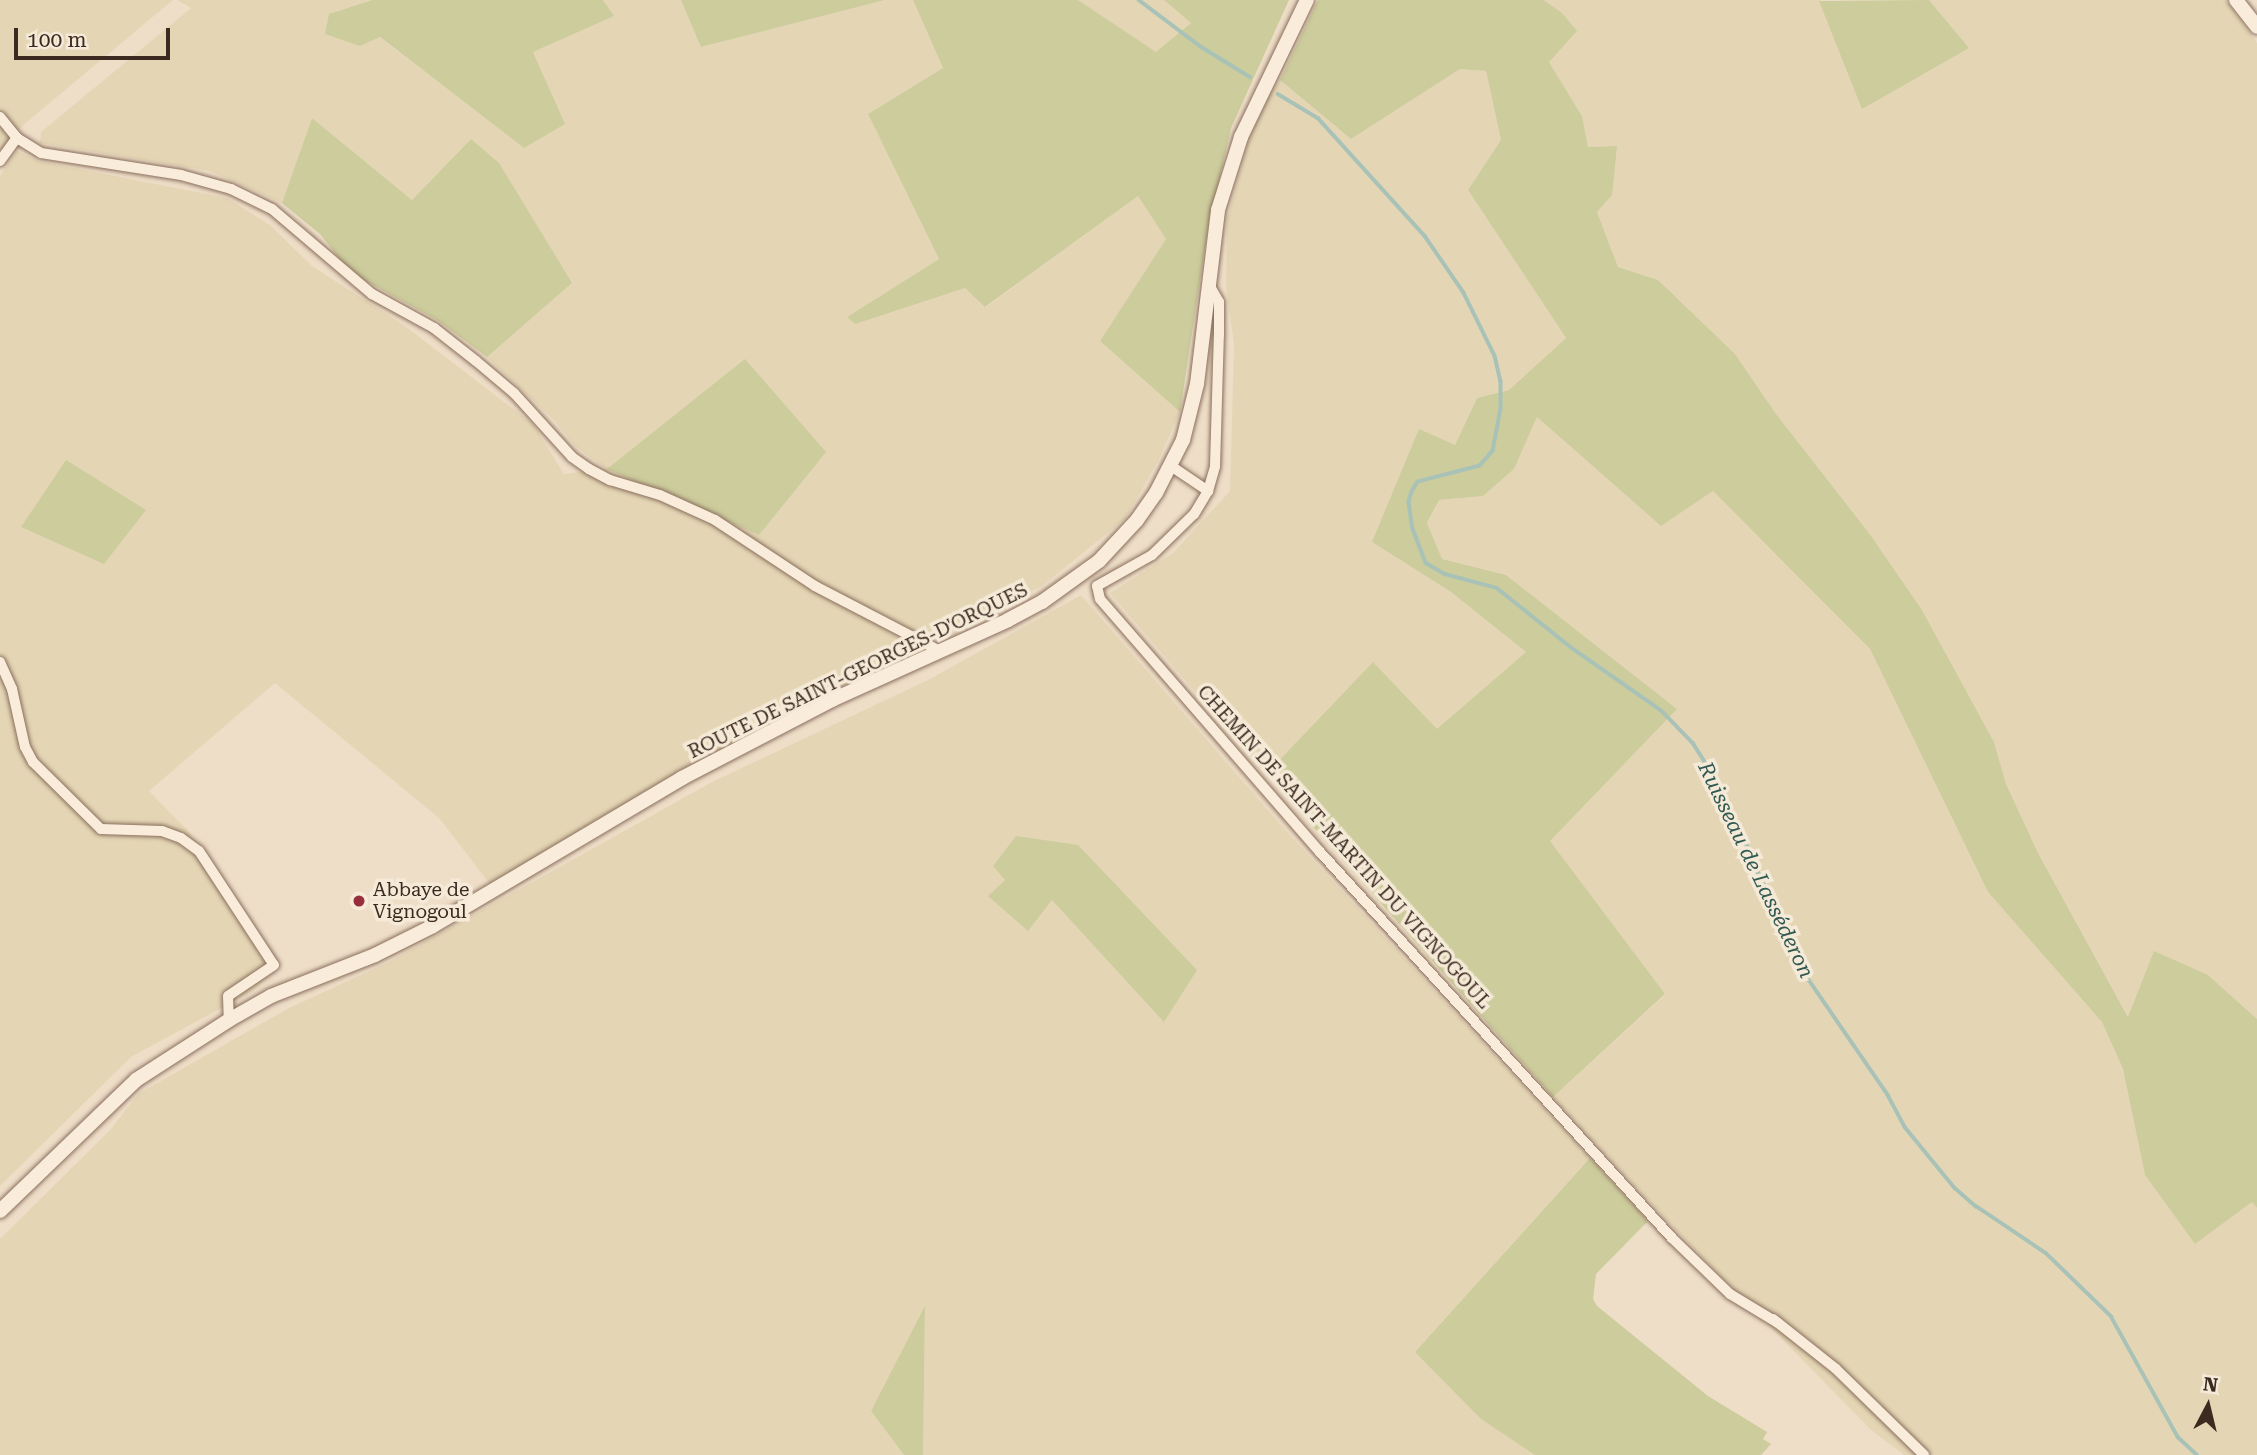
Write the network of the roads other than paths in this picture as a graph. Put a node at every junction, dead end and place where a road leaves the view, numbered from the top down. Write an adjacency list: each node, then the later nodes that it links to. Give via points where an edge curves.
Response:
1 (1307, 0): 7 (street, ROUTE DE SAINT-GEORGES-D'ORQUES, via 1241,137 1218,210)
2 (2236, 0): 3 (street)
3 (2257, 27)
4 (0, 117): 5 (street)
5 (17, 138): 6 (street); 10 (street, via 41,153 181,175 231,189 272,209 372,294 434,328 476,361 589,469 715,520 815,586)
6 (0, 161)
7 (1209, 284): 8 (street, ROUTE DE SAINT-GEORGES-D'ORQUES, via 1197,384 1183,440); 9 (street, CHEMIN DE SAINT-MARTIN DU VIGNOGOUL, via 1219,302 1219,335 1216,466)
8 (1171, 466): 9 (street); 10 (street, ROUTE DE SAINT-GEORGES-D'ORQUES, via 1137,520 1099,561 1042,602)
9 (1208, 491): 14 (street, CHEMIN DE SAINT-MARTIN DU VIGNOGOUL, via 1194,514 1152,555 1097,586 1100,599 1320,852 1672,1238 1730,1294 1778,1323 1836,1369)
10 (940, 651): 12 (street, ROUTE DE SAINT-GEORGES-D'ORQUES, via 736,748 433,926 375,955 271,996)
11 (0, 662): 12 (street, via 33,762 100,829 162,831 199,851 274,965 228,996)
12 (229, 1020): 13 (street, ROUTE DE SAINT-GEORGES-D'ORQUES, via 136,1080)
13 (0, 1211)
14 (1924, 1455)

